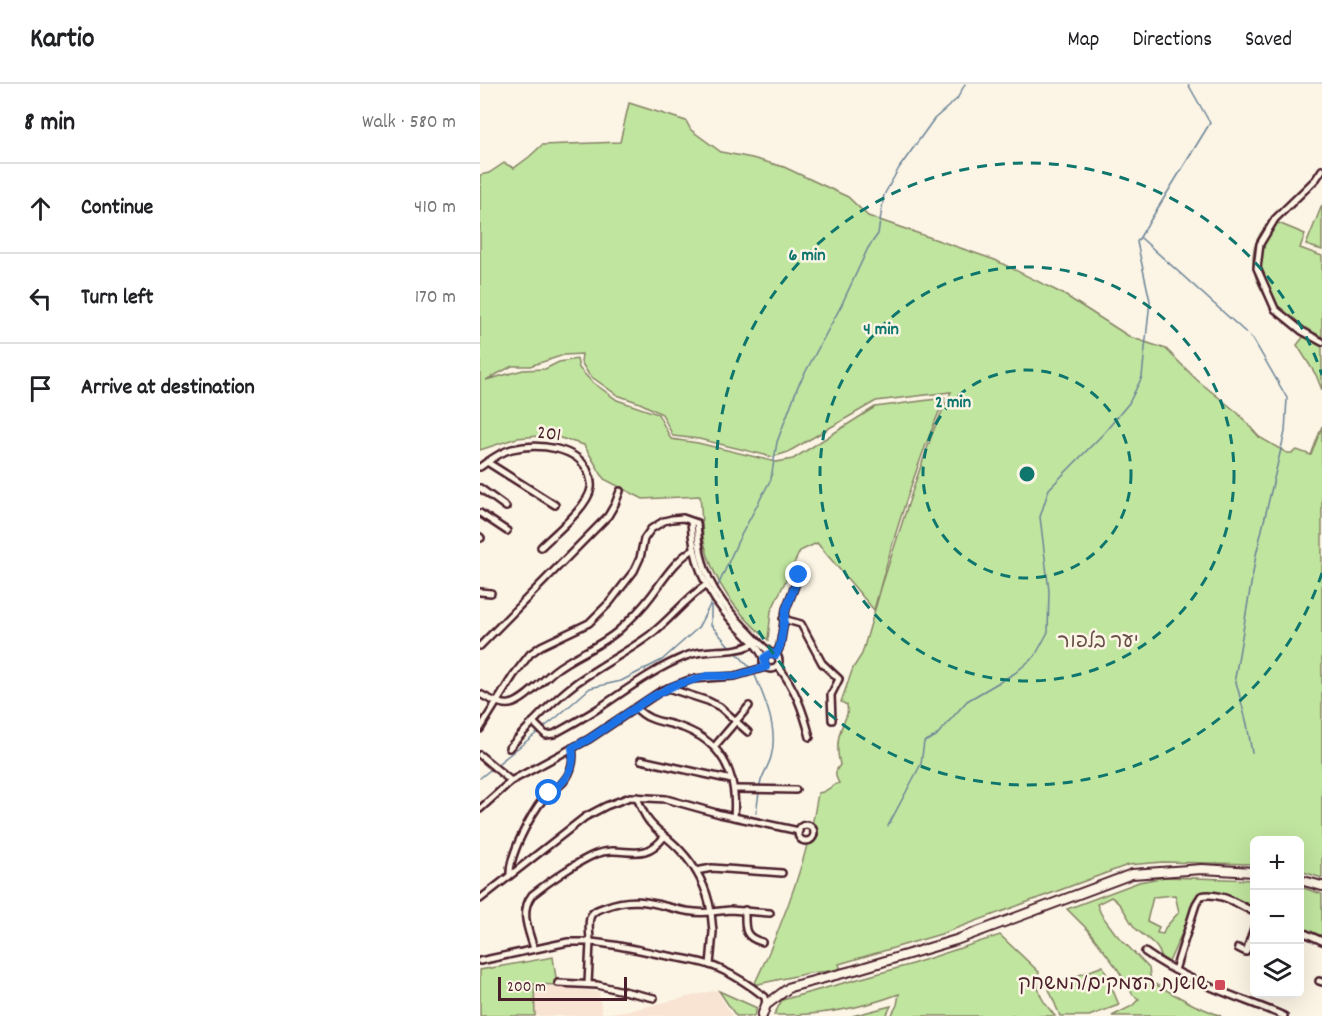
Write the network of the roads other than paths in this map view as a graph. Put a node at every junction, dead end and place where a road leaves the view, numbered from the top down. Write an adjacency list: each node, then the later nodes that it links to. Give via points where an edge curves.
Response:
1 (1322, 170): 2 (street, via 1275,219 1260,244 1257,268 1275,309)
2 (1322, 342)
3 (487, 462): 4 (street, 201); 7 (street); 12 (street, 201, via 513,449 545,448 573,454 588,471 588,496)
4 (480, 467)
5 (480, 488): 8 (street)
6 (620, 491): 21 (street, via 608,516)
7 (555, 505)
8 (506, 507)
9 (480, 513): 11 (street)
10 (694, 523): 13 (street); 15 (street); 28 (street, via 672,519 651,529 634,571 610,602 589,623 530,654)
11 (507, 531)
12 (541, 547)
13 (694, 549): 15 (street, via 698,570); 28 (street, via 674,565 619,630 555,670 518,700 510,704)
14 (799, 575): 19 (street)
15 (708, 587): 18 (street); 33 (street, via 692,596 653,633 578,682)
16 (480, 591): 17 (street)
17 (491, 593)
18 (722, 606): 20 (street); 22 (street)
19 (783, 619): 22 (street, via 780,646); 31 (street, via 801,624 822,663 839,678 831,695)
20 (753, 644): 23 (street); 33 (street, via 738,650 697,652 678,659 554,734 546,735)
21 (480, 646)
22 (773, 654): 23 (street); 24 (street, via 779,659)
23 (764, 660): 25 (street)
24 (778, 666): 25 (street); 36 (street, via 799,699)
25 (766, 667): 26 (street, via 735,676 693,679)
26 (668, 688): 30 (street); 32 (street, via 708,701)
27 (480, 694): 28 (street)
28 (498, 701): 34 (street)
29 (749, 706): 32 (street)
30 (636, 708): 37 (street, via 651,719 695,733); 39 (street)
31 (832, 720)
32 (736, 721): 35 (street); 37 (street)
33 (533, 722): 38 (street)
34 (480, 729)
35 (748, 732)
36 (810, 737)
37 (714, 747): 42 (street)
38 (509, 748)
39 (572, 748): 43 (street); 54 (street, via 567,778 544,798 525,829)
40 (480, 755): 43 (street)
41 (641, 760): 42 (street)
42 (732, 780): 44 (street)
43 (511, 782): 47 (street)
44 (734, 789): 45 (street); 48 (street)
45 (796, 790)
46 (637, 797): 48 (street, via 666,799); 50 (street, via 647,821); 54 (street, via 606,806 585,818)
47 (480, 809)
48 (734, 817): 49 (street)
49 (799, 831)
50 (664, 837): 51 (street); 68 (street, via 648,852 593,855 532,895 525,915)
51 (696, 871): 52 (street, via 712,868); 60 (street, via 705,886)
52 (782, 873)
53 (1250, 873): 76 (main road, via 1202,869 1132,873 956,940 790,987)
54 (510, 875): 57 (street)
55 (1304, 881): 56 (main road)
56 (1322, 886)
57 (480, 899)
58 (745, 910): 60 (street); 61 (street); 66 (street, via 746,931)
59 (1250, 910): 72 (street, via 1219,896 1201,896)
60 (711, 912): 65 (street, via 692,913 649,902 625,901 594,912 590,918); 71 (street)
61 (770, 913)
62 (1304, 933): 64 (street)
63 (1250, 940): 67 (street, via 1246,952)
64 (1322, 941)
65 (590, 942): 68 (street); 71 (street); 74 (street)
66 (762, 942)
67 (1238, 948)
68 (534, 949): 70 (street)
69 (1145, 952): 72 (street)
70 (480, 961)
71 (710, 965): 76 (street, via 746,982 765,998)
72 (1175, 970): 78 (street)
73 (558, 983): 74 (street)
74 (588, 984): 75 (street)
75 (654, 998)
76 (766, 1005): 77 (main road)
77 (762, 1016)
78 (1284, 1016)

